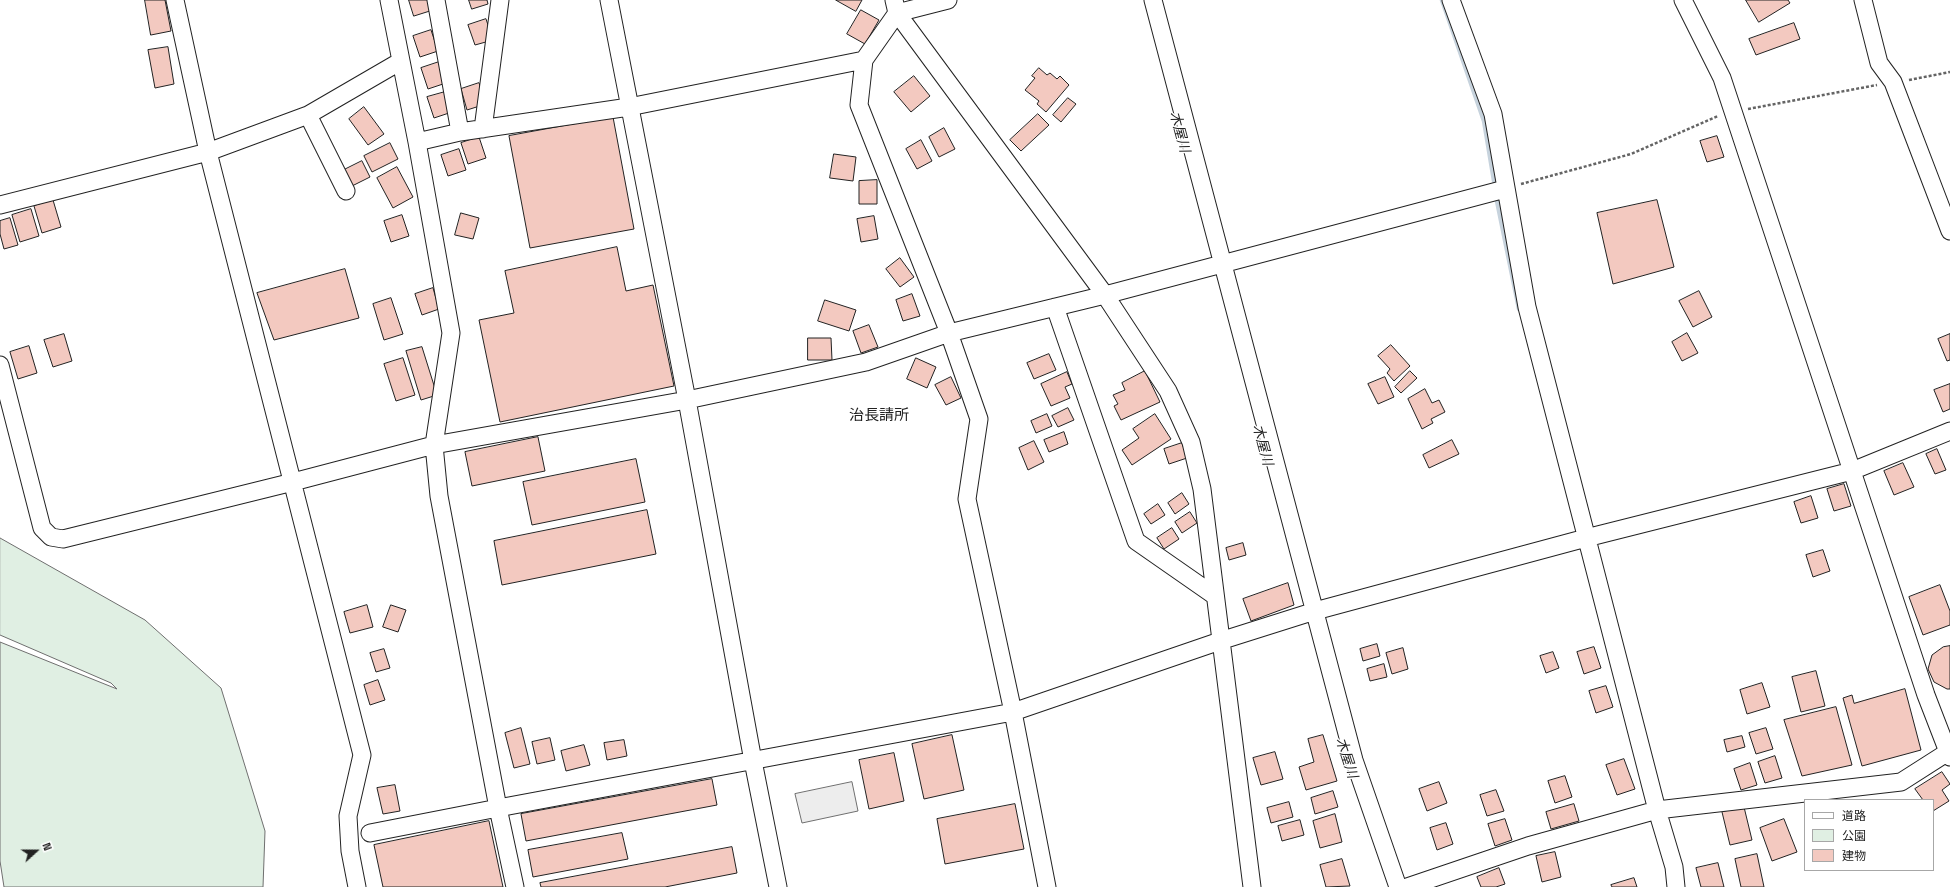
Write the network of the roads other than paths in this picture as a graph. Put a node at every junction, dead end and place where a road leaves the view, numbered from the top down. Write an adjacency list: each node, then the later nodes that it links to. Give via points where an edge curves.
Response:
1 (175, 0): 19 (street)
2 (389, 0): 13 (street)
3 (436, 0): 17 (street)
4 (500, 0): 16 (street)
5 (609, 0): 14 (street)
6 (948, 0): 11 (street)
7 (1153, 0): 24 (street)
8 (1451, 0): 20 (street, via 1493,114)
9 (1683, 0): 32 (street, via 1722,78)
10 (1863, 0): 23 (street, via 1879,63 1893,82)
11 (895, 6): 12 (street); 25 (street)
12 (864, 60): 14 (street); 27 (street, via 859,105)
13 (401, 61): 15 (street); 18 (street)
14 (630, 107): 16 (street); 29 (street)
15 (308, 115): 19 (street); 21 (street)
16 (484, 129): 17 (street)
17 (460, 132): 18 (street)
18 (417, 142): 31 (street, via 451,333)
19 (208, 152): 22 (street); 33 (street)
20 (1505, 189): 24 (street); 34 (street, via 1527,307)
21 (346, 191)
22 (0, 205)
23 (1950, 231)
24 (1218, 265): 25 (street); 36 (street)
25 (1105, 295): 26 (street); 35 (street, via 1168,391 1192,442 1202,489)
26 (1054, 307): 27 (street); 35 (street, via 1136,541)
27 (949, 333): 29 (street, via 866,362); 38 (street, via 979,419 968,498)
28 (0, 365): 33 (street, via 42,528 51,537 63,539)
29 (688, 400): 31 (street); 40 (street)
30 (1950, 431): 32 (street)
31 (434, 445): 33 (street); 41 (street, via 439,496)
32 (1852, 471): 34 (street); 39 (street, via 1926,695)
33 (293, 482): 45 (street, via 362,755 348,816 350,851)
34 (1586, 538): 36 (street); 42 (street)
35 (1215, 596): 37 (street)
36 (1309, 613): 37 (street); 49 (street, via 1354,760)
37 (1220, 641): 38 (street); 44 (street)
38 (1013, 712): 40 (street); 48 (street)
39 (1949, 754): 42 (street, via 1901,782)
40 (753, 761): 41 (street); 47 (street)
41 (498, 808): 43 (street); 46 (street)
42 (1657, 810): 50 (street, via 1528,846); 51 (street, via 1674,867)
43 (370, 833)
44 (1249, 886)
45 (357, 887)
46 (515, 887)
47 (778, 887)
48 (1047, 887)
49 (1398, 887)
50 (1407, 887)
51 (1676, 887)

